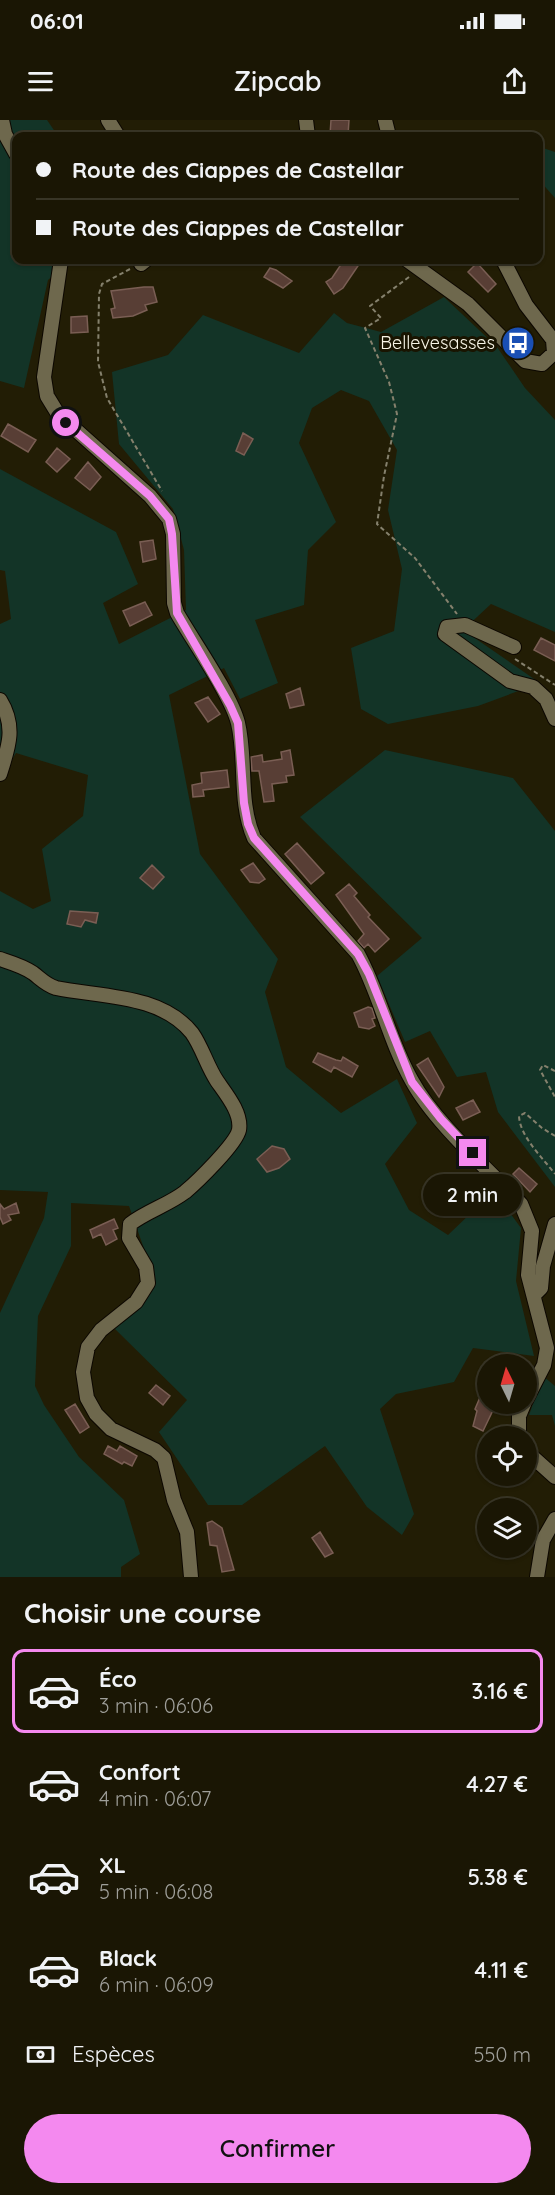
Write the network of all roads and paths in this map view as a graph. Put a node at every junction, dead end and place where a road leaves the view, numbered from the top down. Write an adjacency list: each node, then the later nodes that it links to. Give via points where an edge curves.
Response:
1 (2, 120): 2 (street)
2 (12, 147)
3 (60, 264): 8 (street, via 44,377 47,396 75,433)
4 (139, 264): 8 (path, via 102,284 98,362 107,398 162,491)
5 (413, 264): 6 (street, via 468,304 525,361 542,364 554,353 553,340 526,305)
6 (505, 264)
7 (414, 273): 9 (path, via 370,306 381,318 365,328 397,414 377,524 415,558)
8 (165, 512): 22 (street, via 172,534 177,613 238,723 244,803 254,838 358,954 412,1082 441,1119 521,1204 532,1231 528,1275)
9 (465, 625): 10 (street); 13 (street, via 447,627 445,634 510,681 533,687)
10 (513, 652): 11 (path)
11 (555, 686)
12 (0, 700): 15 (street, via 11,724 10,743)
13 (551, 700): 14 (street)
14 (555, 719)
15 (0, 774)
16 (0, 959): 27 (street, via 18,964 55,987 110,995 166,1011 183,1022 194,1036 206,1066 235,1107 239,1129 231,1144 185,1192 130,1224 129,1238 146,1268 148,1283 136,1302 101,1330 88,1347 83,1372 87,1398 96,1414 111,1429 164,1458 187,1533)
17 (555, 1071): 18 (path, via 543,1065 540,1070)
18 (555, 1097)
19 (555, 1136): 20 (path, via 525,1113 519,1116 532,1144)
20 (555, 1174)
21 (555, 1224): 22 (street, via 541,1288)
22 (534, 1295): 23 (street, via 547,1348)
23 (537, 1379)
24 (537, 1461): 25 (street)
25 (555, 1477)
26 (555, 1519): 28 (street, via 543,1540)
27 (191, 1577)
28 (537, 1577)

